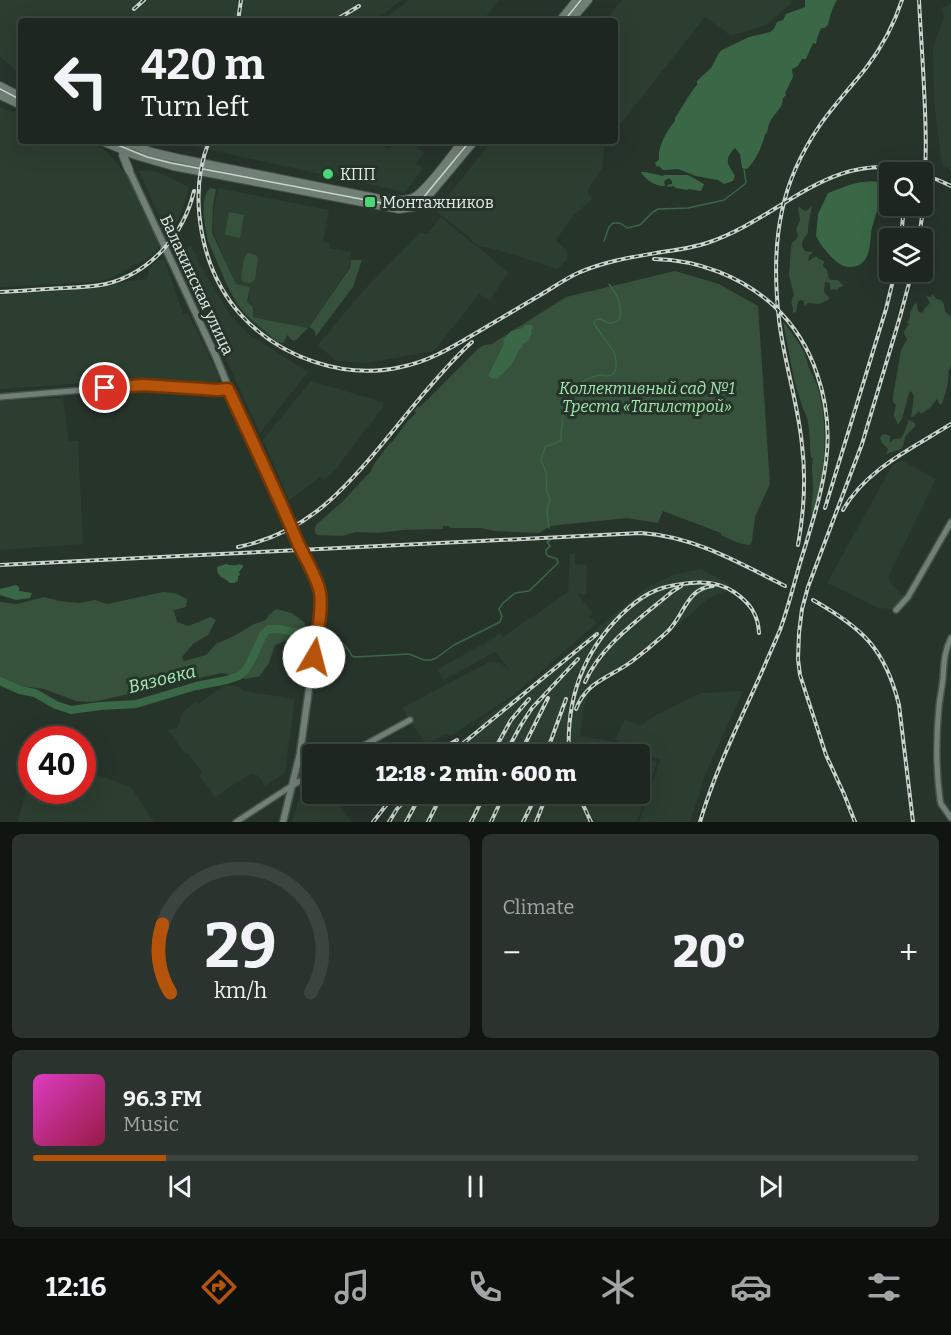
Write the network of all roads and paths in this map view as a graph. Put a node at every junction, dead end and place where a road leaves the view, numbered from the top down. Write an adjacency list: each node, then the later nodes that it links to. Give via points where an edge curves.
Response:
1 (577, 0): 3 (main road)
2 (588, 0): 4 (main road)
3 (562, 18)
4 (573, 18)
5 (0, 86): 7 (main road)
6 (0, 95): 8 (main road)
7 (18, 95)
8 (18, 104)
9 (109, 144): 14 (main road)
10 (131, 144): 13 (main road)
11 (461, 144): 13 (main road, via 420,193 401,201)
12 (472, 144): 15 (main road, via 426,199 404,209 164,164)
13 (141, 148): 14 (main road, via 130,146)
14 (124, 150): 15 (main road); 16 (main road)
15 (135, 155): 16 (main road)
16 (129, 170): 17 (street, Балакинская улица)
17 (228, 389): 18 (street, via 143,385); 25 (street, Балакинская улица, via 320,594)
18 (0, 397)
19 (951, 522): 20 (street, via 904,603)
20 (896, 610)
21 (951, 638): 26 (street, via 945,651 937,753 940,800)
22 (410, 720): 23 (street)
23 (366, 744)
24 (302, 780): 25 (street)
25 (293, 785): 27 (street); 28 (street, Балакинская улица)
26 (951, 818)
27 (236, 822)
28 (283, 822)

